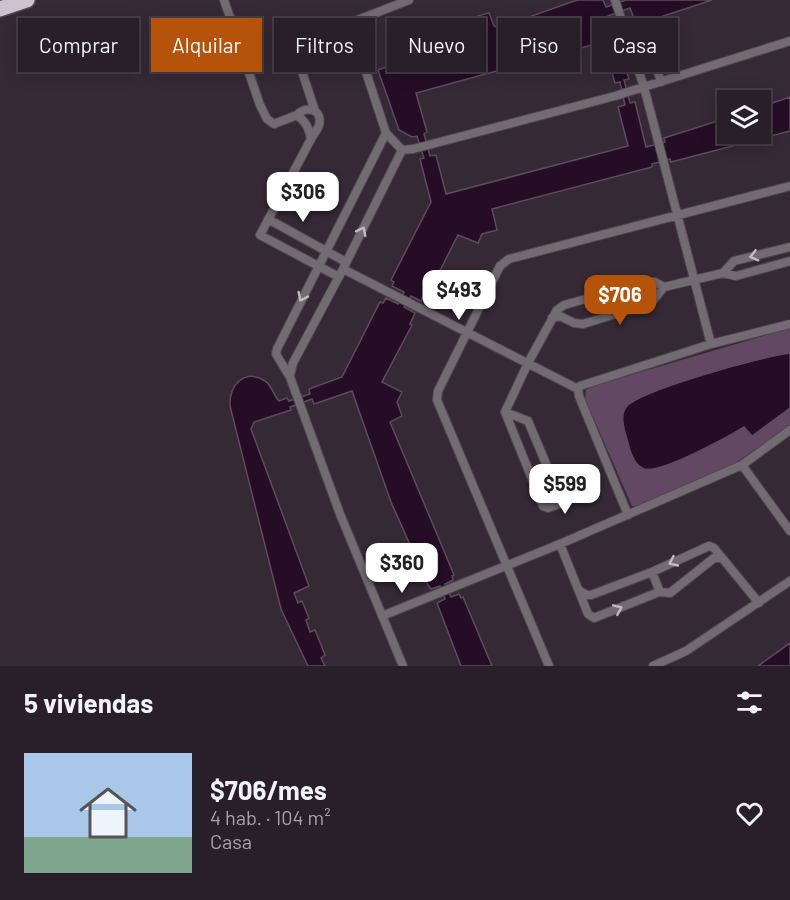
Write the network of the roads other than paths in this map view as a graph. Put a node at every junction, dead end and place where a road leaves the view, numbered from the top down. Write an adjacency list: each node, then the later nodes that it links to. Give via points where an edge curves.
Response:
1 (27, 0): 5 (highway)
2 (224, 0): 14 (street, via 267,119 273,124)
3 (410, 0): 15 (street, via 350,23)
4 (615, 0): 6 (street)
5 (0, 9)
6 (622, 18)
7 (790, 41): 11 (street)
8 (302, 72): 13 (street)
9 (640, 72): 12 (street)
10 (658, 72): 11 (street)
11 (661, 82): 12 (street)
12 (644, 87): 17 (street); 19 (street)
13 (315, 111): 14 (street, via 308,108); 16 (street, via 319,125)
14 (297, 115): 16 (street, via 310,130)
15 (386, 133): 17 (street); 22 (street)
16 (311, 139): 20 (street)
17 (402, 150): 25 (street, one-way to 17)
18 (790, 186): 19 (street)
19 (678, 217): 27 (street); 31 (street, via 503,262)
20 (268, 219): 22 (street); 24 (street, via 260,235)
21 (790, 247): 26 (street, one-way to 26, via 734,261)
22 (326, 250): 24 (street); 25 (street)
23 (790, 261): 26 (street, via 736,276)
24 (318, 266): 25 (street); 34 (street, one-way to 34, via 277,349 277,358)
25 (343, 269): 31 (street); 34 (street, via 292,363)
26 (723, 273): 27 (street)
27 (695, 280): 28 (street); 32 (street)
28 (664, 287): 29 (street, via 648,282 595,296 560,307); 29 (street, via 651,303 583,324 560,316)
29 (552, 318): 33 (street)
30 (790, 324): 32 (street)
31 (467, 333): 33 (street); 43 (street, via 437,400)
32 (711, 344): 35 (street, via 583,384)
33 (528, 363): 35 (street); 36 (street)
34 (290, 377): 49 (street)
35 (578, 389): 39 (street)
36 (505, 412): 36 (street, via 543,506 559,504 560,497 528,421)
37 (790, 430): 38 (street)
38 (742, 465): 39 (street); 40 (street)
39 (628, 514): 41 (street)
40 (790, 531)
41 (560, 544): 43 (street); 46 (street)
42 (722, 558): 44 (street, one-way to 44, via 709,546); 47 (street, via 714,558 670,594); 48 (street)
43 (506, 566): 49 (street); 51 (street)
44 (652, 572): 46 (street, via 591,595); 47 (street)
45 (790, 581): 48 (street)
46 (580, 591): 47 (street, one-way to 47, via 588,614 594,618)
47 (660, 591)
48 (759, 603): 52 (street, via 686,651)
49 (382, 616): 50 (street)
50 (403, 666)
51 (549, 666)
52 (653, 666)

